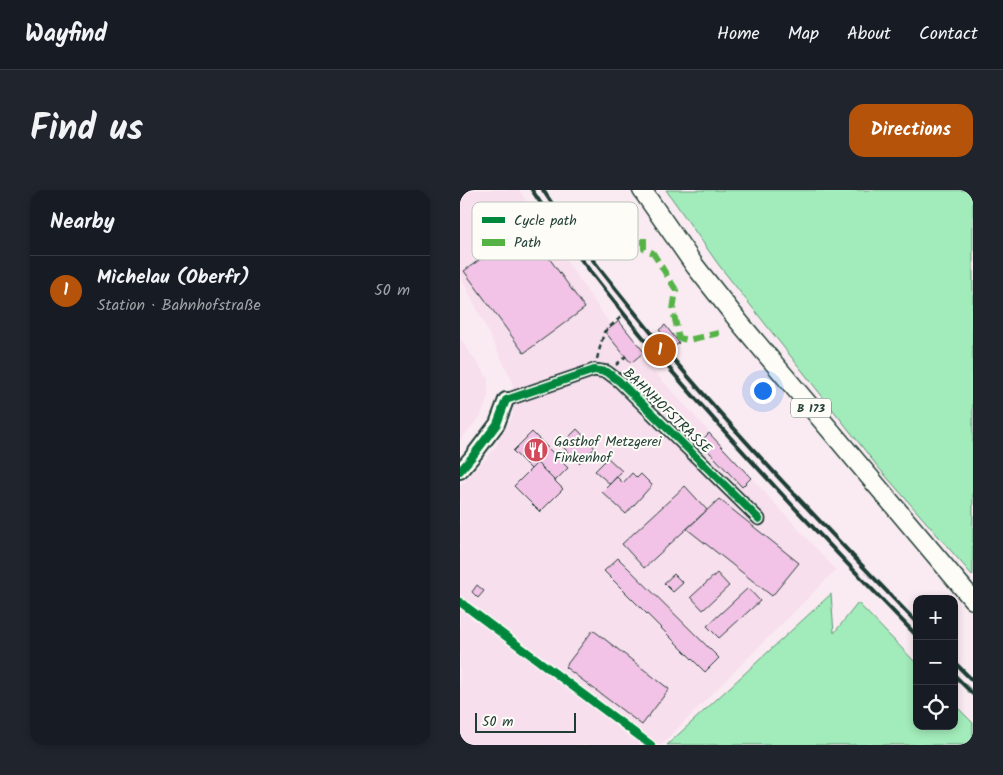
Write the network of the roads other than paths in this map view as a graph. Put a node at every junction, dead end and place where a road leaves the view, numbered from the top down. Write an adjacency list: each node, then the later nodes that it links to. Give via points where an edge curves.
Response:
1 (642, 190): 5 (main road, B 173, via 740,324)
2 (506, 400): 3 (street, via 497,424); 4 (street, BAHNHOFSTRASSE, via 594,370 607,372)
3 (460, 471)
4 (760, 519)
5 (973, 600)

